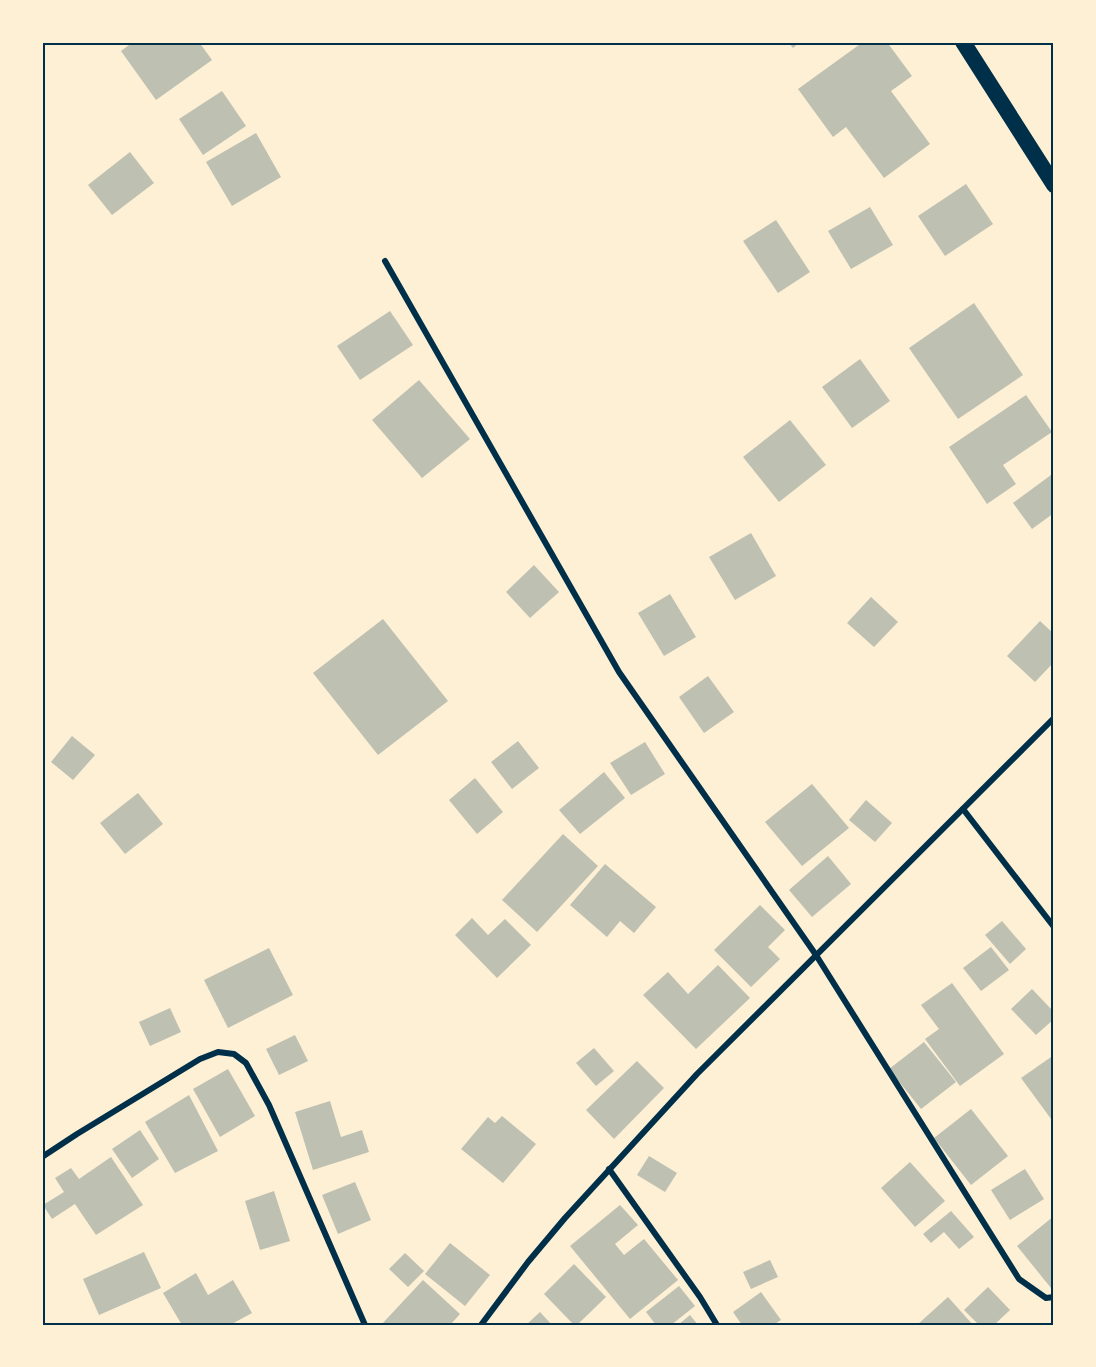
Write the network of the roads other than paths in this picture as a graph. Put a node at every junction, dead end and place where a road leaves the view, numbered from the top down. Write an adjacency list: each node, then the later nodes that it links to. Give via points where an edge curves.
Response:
1 (963, 42): 2 (highway)
2 (1054, 185)
3 (385, 261): 7 (street, via 619,672)
4 (1054, 718): 5 (street)
5 (963, 810): 6 (street); 7 (street)
6 (1054, 927)
7 (816, 955): 9 (street); 10 (street, via 1019,1279 1046,1298)
8 (42, 1157): 11 (street, via 200,1059 218,1052 234,1054 246,1063 269,1105)
9 (609, 1169): 12 (street, via 528,1262); 13 (street)
10 (1054, 1297)
11 (365, 1325)
12 (481, 1325)
13 (717, 1325)

